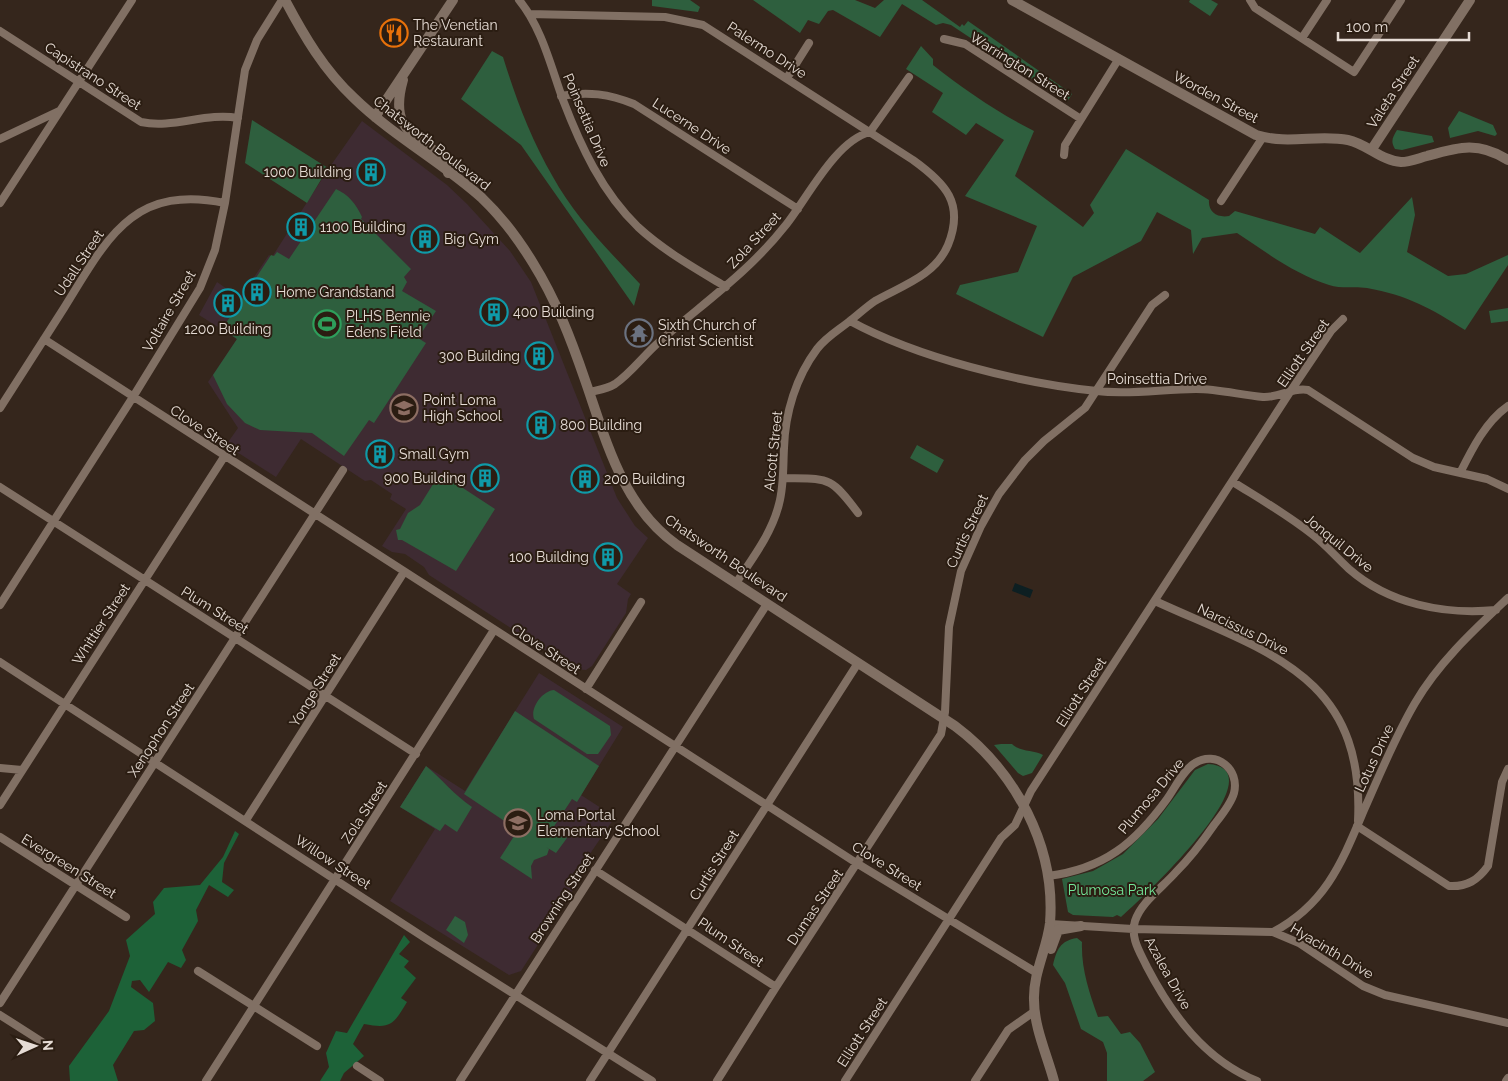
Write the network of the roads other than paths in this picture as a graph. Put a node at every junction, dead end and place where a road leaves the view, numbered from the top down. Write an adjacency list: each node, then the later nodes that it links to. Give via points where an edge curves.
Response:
1 (132, 0): 19 (street)
2 (284, 0): 22 (main road, Chatsworth Boulevard, via 325,66); 23 (street, Voltaire Street, via 257,40 248,63)
3 (453, 0): 16 (main road)
4 (519, 0): 10 (street, Poinsettia Drive)
5 (1012, 0): 15 (main road, Worden Street)
6 (1250, 0): 12 (street, via 1253,6)
7 (1327, 0): 12 (street)
8 (1401, 0): 12 (street, via 1354,72)
9 (1470, 0): 28 (main road, Valeta Street)
10 (529, 14): 18 (street, Palermo Drive, via 665,17 693,22); 20 (street, Poinsettia Drive)
11 (0, 31): 19 (street, Capistrano Street)
12 (1302, 38)
13 (944, 39): 24 (street, Warrington Street, via 965,44)
14 (809, 43): 18 (street)
15 (1118, 60): 24 (street); 26 (main road, Worden Street)
16 (405, 72): 22 (main road); 31 (main road, via 399,96 401,119 414,137 445,160)
17 (908, 77): 25 (street, Zola Street)
18 (787, 78): 25 (street, Palermo Drive)
19 (79, 82): 21 (street); 23 (street, Capistrano Street, via 141,122 155,124 214,116)
20 (562, 96): 36 (street, Lucerne Drive, via 591,92 634,104); 37 (street, Poinsettia Drive, via 590,162 622,211 658,243)
21 (60, 111): 27 (street); 33 (street)
22 (376, 116): 31 (main road, Chatsworth Boulevard)
23 (238, 118): 34 (street, Voltaire Street)
24 (1081, 119): 29 (street, via 1065,145)
25 (870, 132): 35 (street, Palermo Drive, via 944,185); 36 (street, Zola Street, via 860,135 845,147)
26 (1263, 137): 28 (main road, Worden Street, via 1294,141 1340,139); 32 (street)
27 (0, 140)
28 (1372, 149): 30 (main road, Worden Street, via 1390,160 1404,162 1455,148 1478,147)
29 (1064, 155)
30 (1508, 160)
31 (448, 173): 43 (main road, Chatsworth Boulevard, via 483,200 526,252 560,312)
32 (1222, 201)
33 (0, 202)
34 (225, 203): 41 (street, Udall Street, via 196,198 170,201 145,210 124,223 97,255); 45 (street, Voltaire Street, via 215,250 200,288)
35 (952, 203): 40 (street, Alcott Street, via 953,227 948,246 938,260 918,278 872,303)
36 (798, 209): 37 (street, Zola Street, via 768,246)
37 (726, 287): 43 (street, Zola Street, via 618,382)
38 (1165, 295): 42 (street, Curtis Street, via 1152,305)
39 (1343, 319): 44 (street, Elliott Street, via 1331,331)
40 (850, 321): 42 (street, Poinsettia Drive, via 897,342 969,366); 51 (street, Alcott Street, via 828,336 817,349 797,384 786,422)
41 (44, 339): 45 (street, Clove Street); 47 (street, Udall Street)
42 (1097, 391): 44 (street, Poinsettia Drive, via 1198,389 1271,397); 74 (street, Curtis Street, via 1083,410 1044,441 1012,476 974,541 961,571 949,627)
43 (590, 392): 60 (main road, Chatsworth Boulevard, via 623,481 636,504 664,535)
44 (1290, 392): 50 (street, Poinsettia Drive, via 1308,390 1413,458); 52 (street, Elliott Street)
45 (133, 397): 48 (street, Clove Street); 57 (street, Voltaire Street)
46 (1508, 406): 50 (street, via 1486,428)
47 (0, 408)
48 (224, 457): 56 (street, Clove Street); 59 (street, Whittier Street)
49 (343, 470): 56 (street, Xenophon Street)
50 (1460, 473): 54 (street, Poinsettia Drive, via 1487,479)
51 (783, 478): 55 (street, via 831,483); 60 (street, Alcott Street, via 774,519)
52 (1233, 482): 62 (street, Elliott Street); 66 (street, Jonquil Drive, via 1315,536 1350,570 1382,591 1433,608 1466,612)
53 (0, 487): 57 (street, Plum Street)
54 (1508, 489)
55 (858, 513)
56 (314, 514): 58 (street, Clove Street); 68 (street, Xenophon Street)
57 (54, 522): 59 (street, Plum Street); 65 (street, Voltaire Street)
58 (404, 572): 67 (street, Clove Street); 72 (street, Yonge Street)
59 (145, 580): 68 (street, Plum Street); 73 (street, Whittier Street)
60 (736, 583): 64 (main road, Chatsworth Boulevard)
61 (1508, 598): 66 (street, Lotus Drive)
62 (1155, 601): 82 (street, Elliott Street); 85 (street, Narcissus Drive, via 1278,658 1321,693 1339,719 1354,758)
63 (641, 602): 71 (street)
64 (767, 604): 70 (main road, Chatsworth Boulevard); 75 (street, Browning Street)
65 (0, 605)
66 (1496, 610): 85 (street, Lotus Drive, via 1440,667 1416,701 1386,759)
67 (494, 630): 71 (street, Clove Street); 76 (street, Zola Street)
68 (236, 638): 72 (street, Plum Street); 77 (street, Xenophon Street)
69 (0, 662): 73 (street, Willow Street)
70 (858, 663): 74 (main road, Chatsworth Boulevard); 81 (street, Curtis Street)
71 (586, 689): 75 (street, Clove Street)
72 (326, 696): 76 (street, Plum Street); 84 (street, Yonge Street)
73 (64, 704): 77 (street, Willow Street); 80 (street, Whittier Street)
74 (944, 719): 82 (main road, Chatsworth Boulevard, via 986,753); 87 (street, Dumas Street, via 940,734)
75 (676, 746): 81 (street, Clove Street); 88 (street, Browning Street)
76 (416, 754): 90 (street, Zola Street)
77 (156, 762): 84 (street, Willow Street); 91 (street, Xenophon Street)
78 (0, 768): 80 (street)
79 (1508, 769): 85 (street, via 1502,782 1488,866 1471,883 1449,886)
80 (22, 770): 83 (street, Whittier Street)
81 (767, 804): 87 (street, Clove Street); 96 (street, Curtis Street)
82 (1024, 804): 89 (main road, Chatsworth Boulevard); 93 (street, Elliott Street, via 1015,825 1001,838)
83 (0, 805)
84 (246, 820): 90 (street, Willow Street)
85 (1358, 826): 98 (street, Lotus Drive, via 1327,887 1294,921)
86 (0, 837): 91 (street, Evergreen Street)
87 (858, 864): 93 (street, Clove Street); 102 (street, Dumas Street)
88 (595, 870): 96 (street, Plum Street); 103 (street, Browning Street)
89 (1048, 876): 94 (main road, Chatsworth Boulevard); 97 (street, Plumosa Drive, via 1080,870 1110,857 1142,829 1191,766 1208,759 1224,763 1232,772 1235,783 1231,800 1178,871 1142,908)
90 (336, 878): 103 (street, Willow Street); 105 (street, Zola Street)
91 (76, 886): 92 (street, Evergreen Street); 104 (street, Xenophon Street)
92 (126, 916)
93 (949, 920): 101 (street, Clove Street); 120 (street, Elliott Street)
94 (1050, 924): 95 (street, Hyacinth Drive); 99 (main road, Chatsworth Boulevard)
95 (1081, 926): 97 (street, Hyacinth Drive); 99 (main road, via 1058,930 1051,951)
96 (688, 929): 102 (street, Plum Street); 111 (street, Curtis Street)
97 (1133, 929): 98 (street, Hyacinth Drive); 123 (street, Azalea Drive, via 1136,945 1178,1018 1212,1054)
98 (1273, 932): 108 (street, Hyacinth Drive, via 1299,943 1363,986 1385,995)
99 (1041, 961): 101 (main road, Chatsworth Boulevard)
100 (198, 971): 105 (street)
101 (1037, 973): 106 (main road, Chatsworth Boulevard)
102 (776, 987): 119 (street, Dumas Street)
103 (516, 994): 111 (street, Willow Street); 116 (street, Browning Street)
104 (0, 1004)
105 (254, 1006): 110 (street); 114 (street, Zola Street)
106 (1034, 1011): 121 (street, via 1008,1030); 122 (main road, Chatsworth Boulevard)
107 (0, 1015): 109 (street)
108 (1508, 1023)
109 (48, 1045)
110 (317, 1046)
111 (608, 1053): 117 (street, Curtis Street); 118 (street, Willow Street)
112 (357, 1066): 115 (street)
113 (1508, 1078): 124 (street)
114 (206, 1081)
115 (380, 1081)
116 (460, 1081)
117 (590, 1081)
118 (652, 1081)
119 (718, 1081)
120 (846, 1081)
121 (974, 1081)
122 (1054, 1081)
123 (1257, 1081)
124 (1506, 1081)

